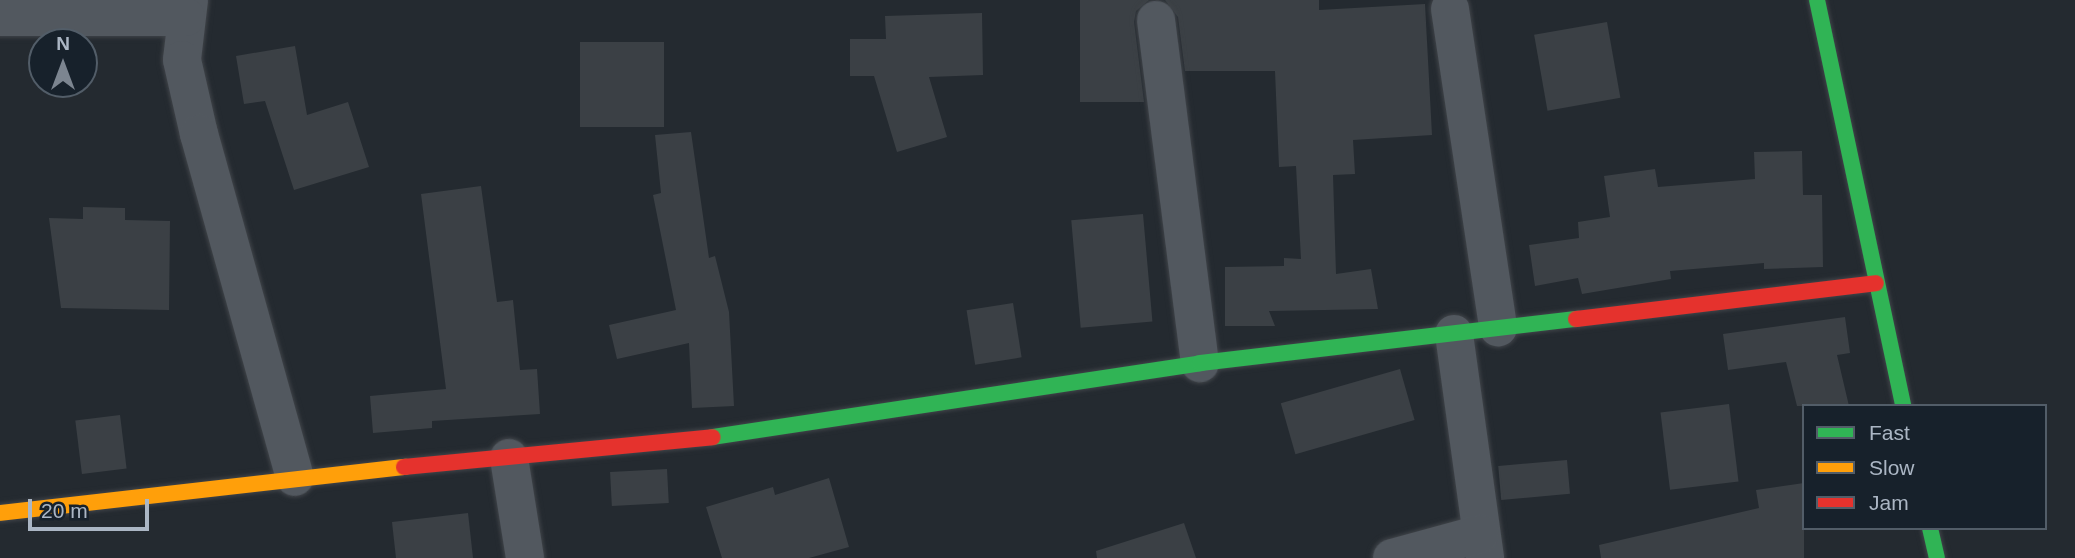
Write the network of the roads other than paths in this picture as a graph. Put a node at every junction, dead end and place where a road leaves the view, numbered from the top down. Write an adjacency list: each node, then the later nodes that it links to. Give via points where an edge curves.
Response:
1 (1817, 0): 6 (street)
2 (188, 8): 4 (street); 12 (street, via 182,60)
3 (1450, 9): 7 (street)
4 (0, 17)
5 (1156, 20): 9 (street)
6 (1877, 283): 7 (street); 10 (street)
7 (1498, 327): 8 (street)
8 (1454, 334): 9 (street); 15 (street)
9 (1200, 363): 11 (street, via 733,435)
10 (1903, 404)
11 (509, 458): 12 (street); 16 (street)
12 (295, 477): 13 (street)
13 (0, 513)
14 (1930, 530): 18 (street)
15 (1483, 546): 17 (street)
16 (524, 558)
17 (1392, 558)
18 (1937, 558)

